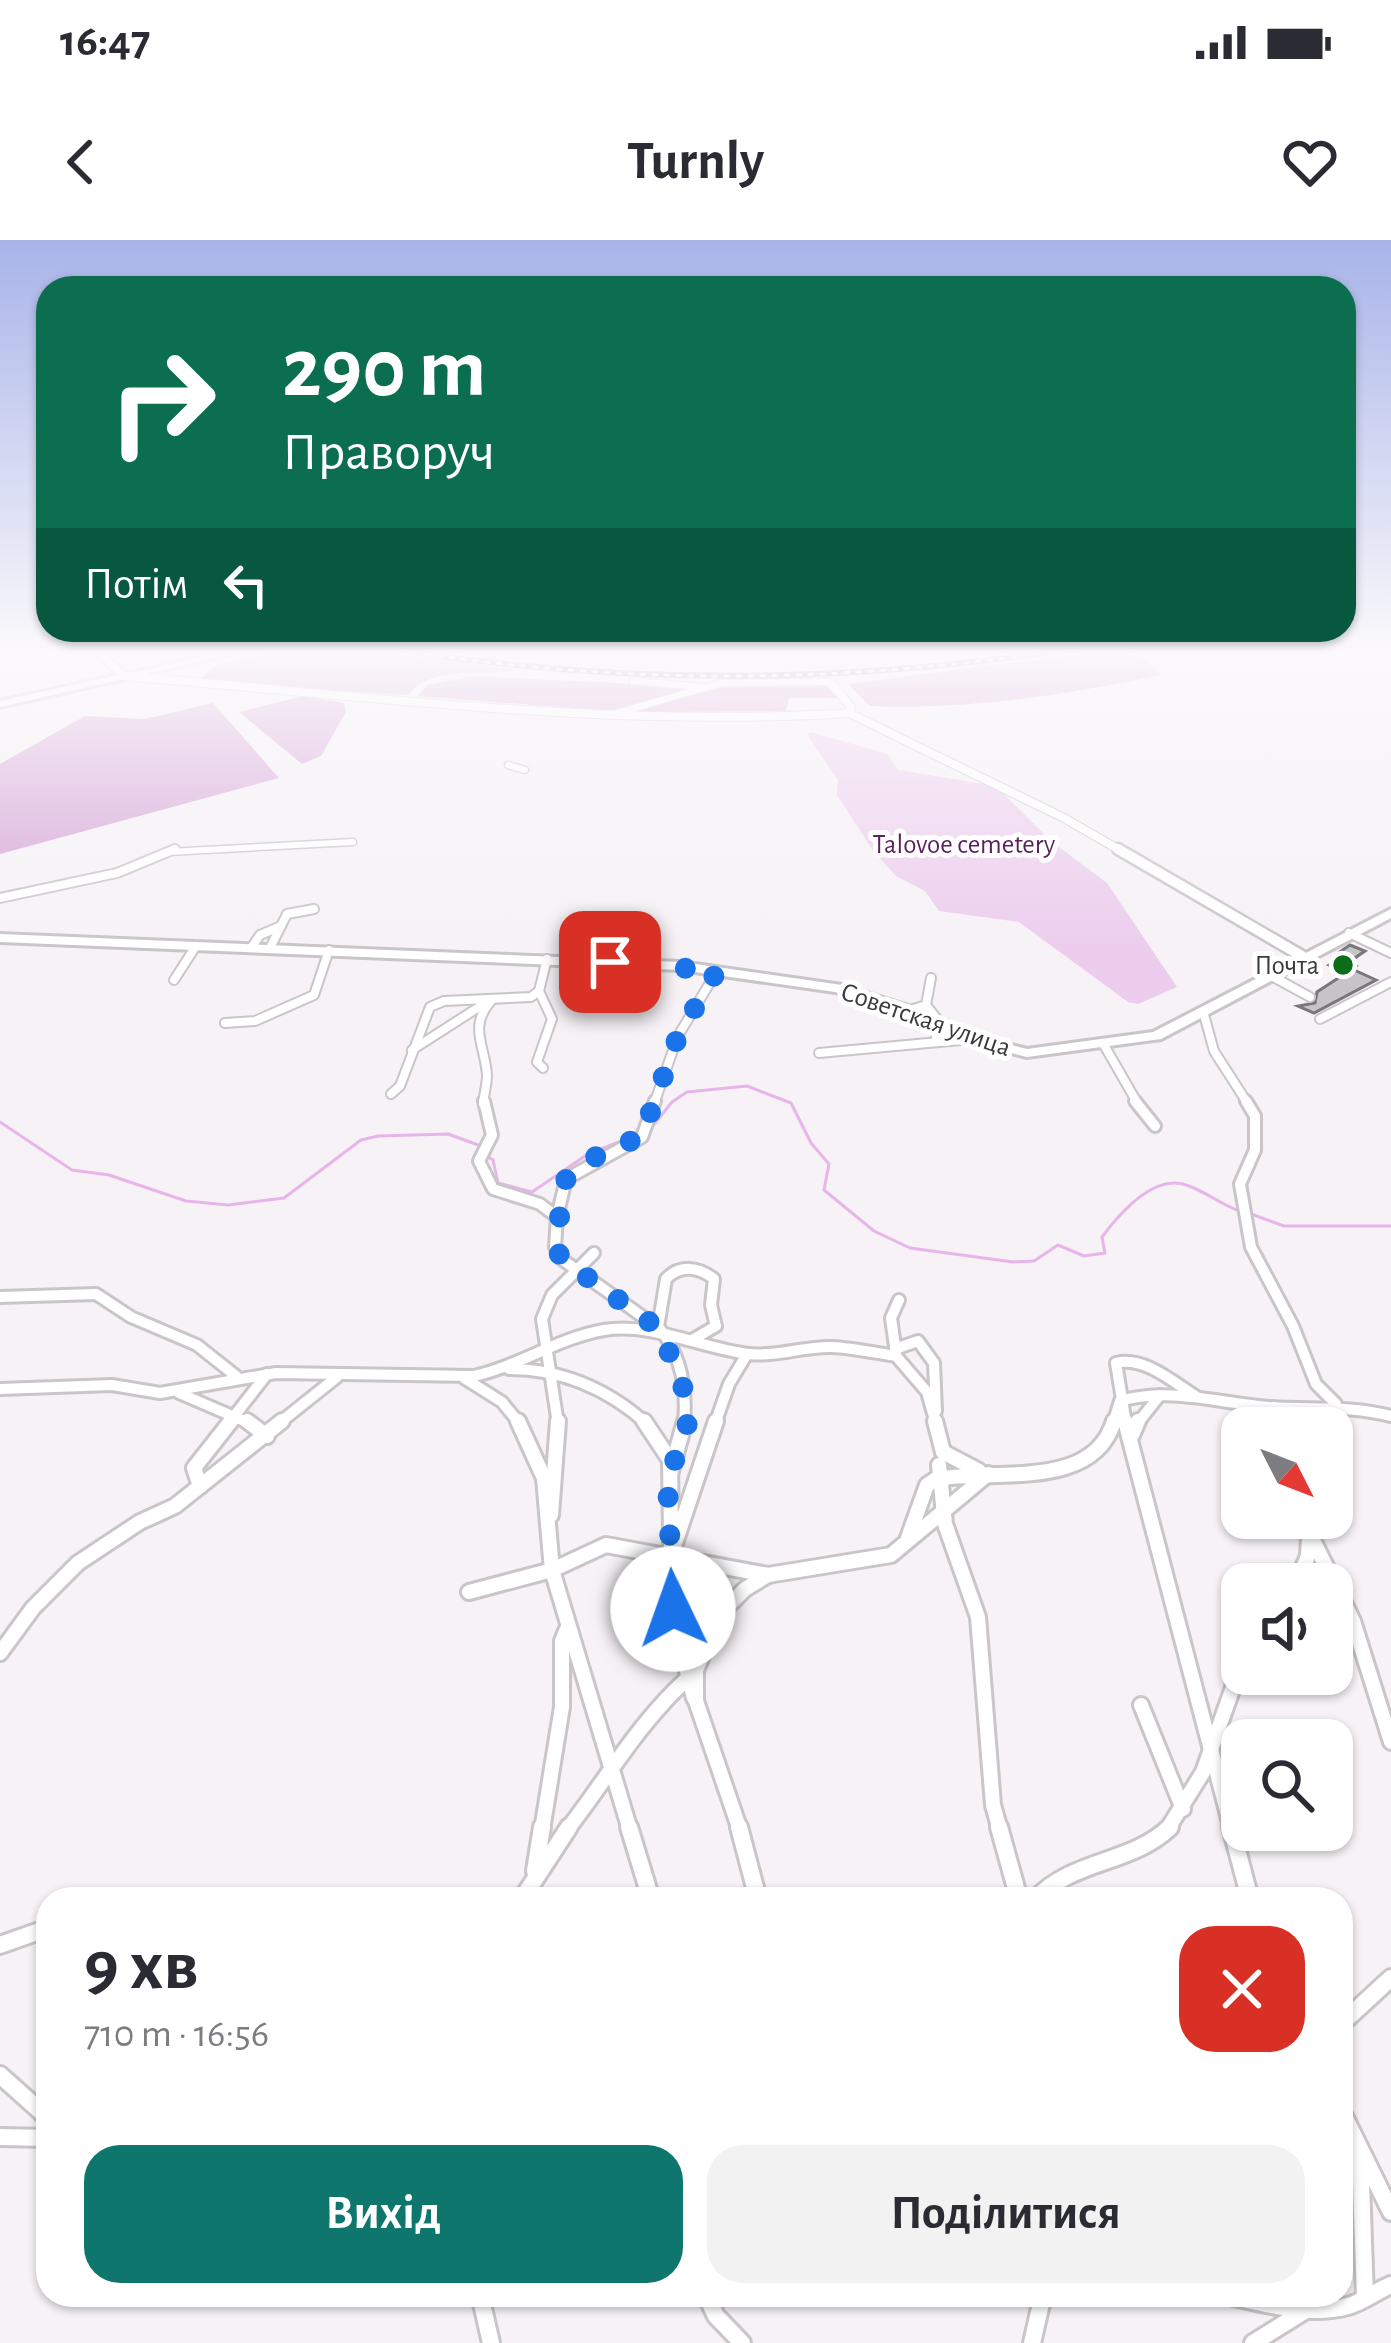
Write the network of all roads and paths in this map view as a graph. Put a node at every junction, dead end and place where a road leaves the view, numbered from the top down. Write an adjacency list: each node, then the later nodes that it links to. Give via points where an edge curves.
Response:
1 (925, 750): 16 (street, via 1064,818)
2 (508, 765): 3 (street)
3 (525, 770)
4 (353, 842): 5 (street, via 176,849 116,872)
5 (0, 898)
6 (314, 909): 8 (street, via 292,910)
7 (1391, 913): 9 (main road, Советская улица)
8 (281, 926): 12 (street); 13 (street)
9 (1349, 933): 15 (street); 16 (main road, Советская улица)
10 (0, 938): 11 (main road, Советская улица)
11 (196, 946): 12 (main road, Советская улица); 21 (street)
12 (251, 948): 13 (main road, Советская улица)
13 (270, 948): 14 (main road, Советская улица)
14 (329, 950): 17 (main road, Советская улица); 30 (street, via 314,995 255,1022)
15 (1391, 953)
16 (1302, 956): 19 (main road, Советская улица)
17 (548, 958): 18 (main road, Советская улица); 23 (street)
18 (717, 971): 27 (main road, Советская улица, via 837,988); 38 (street, via 678,1036 641,1134 573,1172)
19 (1268, 974): 24 (street); 28 (main road, Советская улица)
20 (932, 978): 26 (street)
21 (174, 980)
22 (1391, 982): 29 (street)
23 (539, 991): 25 (street); 35 (street, via 552,1019 537,1062)
24 (1310, 997)
25 (490, 1001): 33 (street); 33 (street, via 437,1002); 38 (street, via 479,1015 478,1046 492,1126 478,1162 493,1189)
26 (926, 1005): 27 (street); 31 (street)
27 (910, 1010): 31 (main road, Советская улица)
28 (1203, 1012): 32 (main road, Советская улица, via 1156,1036); 54 (street, via 1214,1051 1255,1116 1255,1150 1240,1184 1251,1247)
29 (1320, 1019)
30 (225, 1023)
31 (943, 1033): 32 (main road, Советская улица, via 1027,1053); 34 (street)
32 (1104, 1045): 37 (street)
33 (411, 1051): 36 (street)
34 (819, 1053)
35 (543, 1068)
36 (391, 1094)
37 (1155, 1126)
38 (557, 1217): 40 (street, via 555,1247)
39 (594, 1253): 40 (street)
40 (575, 1270): 43 (street); 45 (street, via 542,1319)
41 (0, 1297): 52 (street, via 96,1294 197,1345)
42 (899, 1300): 46 (street, via 891,1318)
43 (662, 1331): 44 (street); 44 (street, via 666,1278 706,1271 716,1326); 45 (street, via 608,1329); 69 (street, via 688,1422)
44 (692, 1340): 47 (street)
45 (548, 1348): 48 (street); 49 (street)
46 (895, 1353): 47 (street, via 829,1347); 64 (street); 64 (street, via 926,1346)
47 (747, 1354): 76 (street)
48 (506, 1369): 49 (street); 53 (street)
49 (551, 1370): 69 (street, via 618,1401 660,1440); 73 (street, via 559,1447)
50 (267, 1374): 51 (street); 52 (street); 63 (street)
51 (340, 1375): 53 (street); 66 (street)
52 (238, 1377): 56 (street)
53 (461, 1377): 73 (street, via 495,1393 520,1420)
54 (1316, 1384): 60 (street); 61 (street)
55 (0, 1389): 56 (street)
56 (177, 1392): 63 (street)
57 (1160, 1395): 58 (street); 59 (street); 67 (street, via 1141,1412)
58 (1197, 1397): 59 (street, via 1122,1360 1115,1371); 62 (street)
59 (1120, 1401): 67 (street); 70 (street, via 1118,1424 1097,1452 1056,1471)
60 (1308, 1406): 61 (street); 62 (street)
61 (1339, 1406): 65 (street)
62 (1274, 1407)
63 (237, 1414): 66 (street); 71 (street, via 194,1468)
64 (936, 1414): 68 (street)
65 (1391, 1416)
66 (267, 1436): 71 (street)
67 (1132, 1436): 86 (street)
68 (941, 1464): 70 (street); 70 (street); 72 (street); 74 (street)
69 (671, 1471): 76 (street)
70 (988, 1474): 72 (street)
71 (200, 1486): 81 (street, via 78,1563)
72 (942, 1508): 74 (street); 93 (street, via 978,1617 993,1805)
73 (549, 1523): 77 (street)
74 (908, 1539): 78 (street, via 892,1555)
75 (1312, 1539): 85 (street, via 1353,1621)
76 (670, 1557): 77 (street, via 606,1545); 78 (street); 82 (street, via 673,1609)
77 (552, 1570): 79 (street); 80 (street)
78 (768, 1575): 82 (street, via 720,1614)
79 (470, 1592)
80 (569, 1626): 87 (street); 89 (street)
81 (0, 1653)
82 (691, 1675): 87 (street, via 648,1714); 92 (street)
83 (1230, 1695): 86 (street)
84 (1142, 1705): 88 (street)
85 (1391, 1742)
86 (1212, 1748): 88 (street); 95 (street)
87 (612, 1772): 89 (street); 91 (street)
88 (1184, 1809): 94 (street, via 1131,1853)
89 (533, 1880): 90 (street)
90 (529, 1887)
91 (647, 1887)
92 (755, 1887)
93 (1016, 1887)
94 (1044, 1887)
95 (1247, 1887)
96 (36, 1932): 97 (street)
97 (0, 1945)
98 (1391, 1978): 99 (street)
99 (1353, 2013)
100 (0, 2075): 101 (street)
101 (36, 2107)
102 (0, 2137): 103 (street)
103 (36, 2138)
104 (1353, 2138): 105 (street)
105 (1360, 2154): 106 (street); 108 (street)
106 (1391, 2212)
107 (1391, 2285): 108 (street)
108 (1365, 2298): 109 (street)
109 (1353, 2302)
110 (482, 2307): 116 (street)
111 (712, 2307): 117 (street)
112 (1040, 2307): 118 (street)
113 (1290, 2307): 115 (street)
114 (1338, 2307): 115 (street)
115 (1306, 2310): 119 (street)
116 (490, 2343)
117 (742, 2343)
118 (1032, 2343)
119 (1252, 2343)

